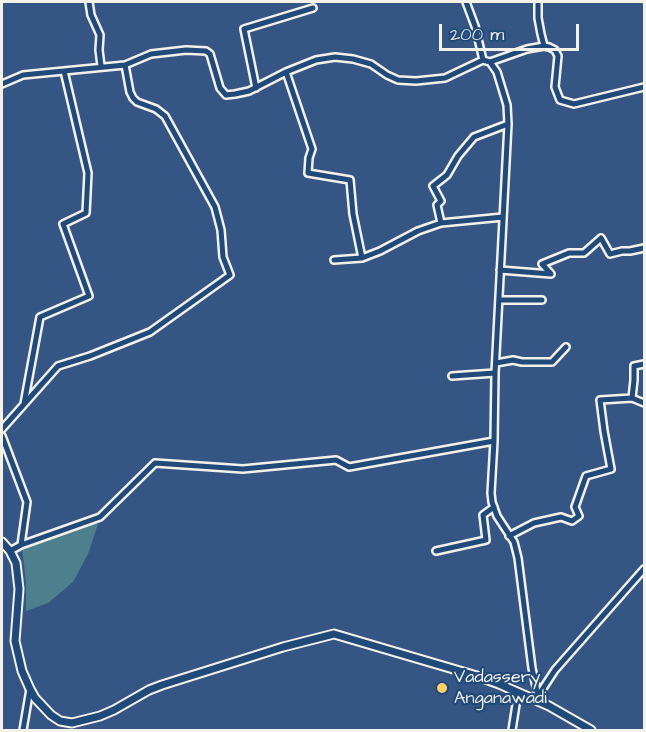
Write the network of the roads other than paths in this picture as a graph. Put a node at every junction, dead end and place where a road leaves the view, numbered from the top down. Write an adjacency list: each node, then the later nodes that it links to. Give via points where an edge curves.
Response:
1 (89, 2): 9 (street, via 100,35)
2 (466, 2): 6 (street)
3 (538, 2): 5 (street)
4 (313, 8): 14 (street, via 244,29)
5 (544, 46): 7 (street); 13 (street, via 555,50 558,56 555,87 560,100 574,104)
6 (483, 60): 7 (street); 11 (street, via 445,78 416,81 398,80 371,64 335,57)
7 (490, 62): 15 (street, via 507,105)
8 (125, 65): 9 (street); 14 (street, via 151,54 206,51 226,95); 30 (street, via 133,98 165,116 215,207 230,275 150,332 58,366)
9 (100, 66): 10 (street)
10 (64, 71): 12 (street, via 23,75); 30 (street, via 88,173 86,213 63,225 89,296 40,317)
11 (286, 72): 14 (street); 19 (street, via 312,148 308,173 350,180)
12 (2, 84)
13 (645, 87)
14 (256, 88)
15 (508, 124): 16 (street); 17 (street, via 474,137 447,175 434,186 441,201 437,206)
16 (503, 217): 17 (street); 21 (street)
17 (441, 223): 19 (street)
18 (645, 248): 21 (street, via 610,254 601,238 584,253 570,253 542,264 551,274)
19 (362, 258): 20 (street)
20 (333, 260)
21 (500, 270): 22 (street)
22 (499, 300): 23 (street); 25 (street)
23 (542, 300)
24 (566, 347): 25 (street, via 552,362)
25 (496, 363): 27 (street)
26 (645, 364): 29 (street, via 634,366)
27 (495, 373): 28 (street); 34 (street)
28 (452, 376)
29 (632, 398): 31 (street); 36 (street, via 600,400 611,469 586,476 575,507 579,516 572,521 561,517 534,523)
30 (24, 404): 32 (street)
31 (645, 404)
32 (2, 429)
33 (2, 435): 37 (street, via 27,502)
34 (494, 441): 35 (street); 37 (street, via 350,467 336,460 243,469 156,463 100,517)
35 (494, 507): 36 (street); 39 (street, via 483,514 486,540)
36 (509, 536): 43 (street, via 518,558)
37 (21, 545): 38 (street)
38 (4, 547): 41 (main road, via 16,563 15,641)
39 (435, 551)
40 (645, 569): 43 (street, via 555,670)
41 (30, 689): 42 (main road, via 51,715 72,723 114,710 162,685 334,634); 44 (street)
42 (518, 692): 43 (main road); 45 (street)
43 (537, 698): 46 (main road)
44 (23, 730)
45 (512, 730)
46 (591, 730)

